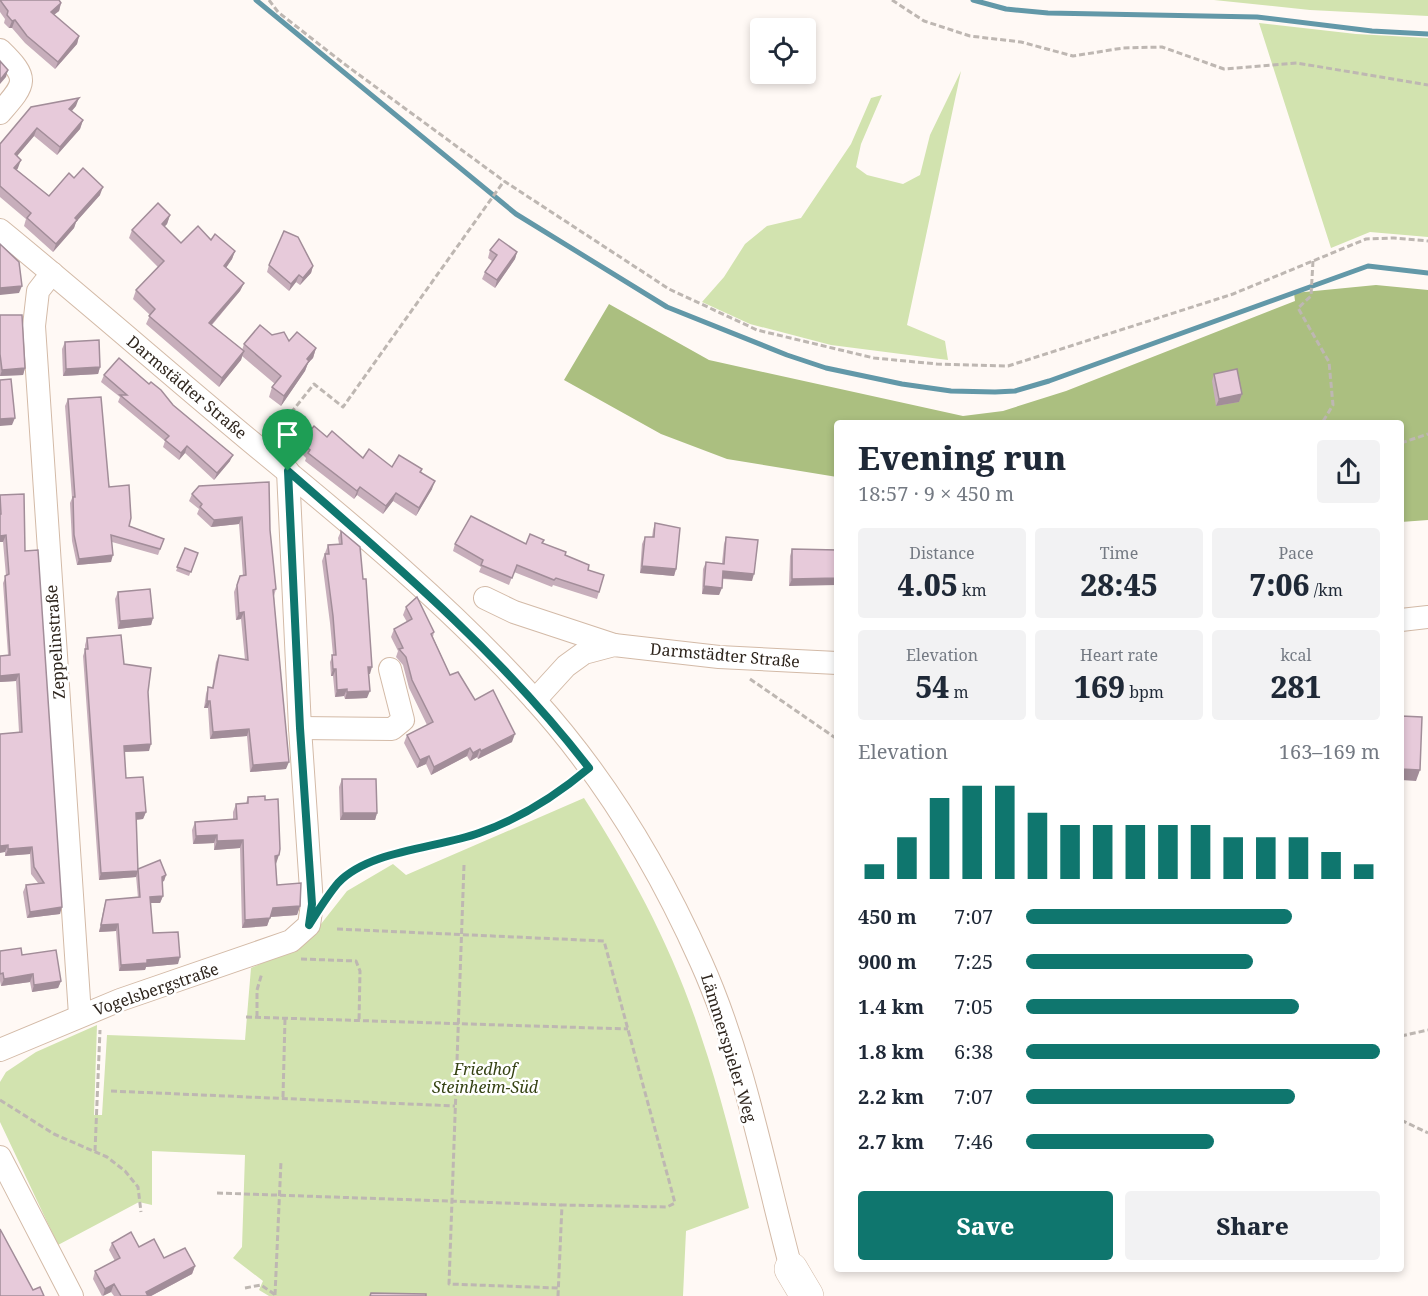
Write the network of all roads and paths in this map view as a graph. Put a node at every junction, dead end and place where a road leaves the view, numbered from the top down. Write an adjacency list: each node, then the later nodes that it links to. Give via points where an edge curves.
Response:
1 (268, 0): 6 (path, via 343,63)
2 (892, 0): 4 (path, via 924,21 970,36 1022,42 1073,56 1162,47 1224,69 1297,63)
3 (0, 50): 5 (street, via 16,66 22,82)
4 (1428, 85)
5 (0, 113)
6 (504, 181): 9 (path, via 669,289 727,318 757,330 874,358 1008,366 1233,294); 14 (path, via 343,407 314,384)
7 (0, 230): 10 (street, Darmstädter Straße)
8 (1428, 241): 9 (path, via 1366,239)
9 (1313, 261): 11 (path, via 1311,296 1298,308 1329,362 1333,405)
10 (52, 273): 14 (street, Darmstädter Straße); 34 (street, Zeppelinstraße, via 38,291 34,326)
11 (1324, 420)
12 (1428, 434): 13 (path)
13 (1404, 442)
14 (262, 450): 15 (street, Darmstädter Straße)
15 (288, 471): 23 (street, Darmstädter Straße, via 451,614); 24 (street)
16 (485, 598): 19 (street, Darmstädter Straße, via 514,612)
17 (1428, 617): 18 (street)
18 (1404, 620)
19 (614, 645): 20 (street, Darmstädter Straße); 23 (street, Darmstädter Straße, via 584,653)
20 (719, 657): 21 (street, Darmstädter Straße); 25 (path)
21 (834, 663)
22 (390, 669): 24 (street, via 404,720 392,729)
23 (534, 700): 26 (street, Lämmerspieler Weg)
24 (300, 728): 28 (street, via 312,904)
25 (834, 738)
26 (589, 768): 28 (path, via 547,799 504,822 361,868 339,882); 58 (street, Lämmerspieler Weg, via 660,880 703,964 733,1050)
27 (464, 865): 30 (path)
28 (309, 925): 33 (street, Vogelsbergstraße, via 300,935 275,948)
29 (337, 928): 30 (path)
30 (461, 934): 39 (path); 40 (path, via 604,941)
31 (292, 959): 38 (path, via 356,960 360,971)
32 (262, 972): 36 (path)
33 (101, 1007): 34 (street, Vogelsbergstraße); 50 (path)
34 (80, 1015): 43 (street, Vogelsbergstraße)
35 (246, 1017): 36 (path)
36 (257, 1017): 37 (path)
37 (285, 1019): 38 (path); 45 (path)
38 (359, 1022): 39 (path)
39 (458, 1025): 40 (path); 47 (path)
40 (629, 1029): 56 (path, via 675,1203 667,1207)
41 (1428, 1030): 42 (path)
42 (1404, 1034)
43 (0, 1050)
44 (111, 1091): 45 (path)
45 (283, 1097): 47 (path)
46 (0, 1100): 50 (path, via 54,1134)
47 (455, 1106): 55 (path)
48 (1404, 1121): 49 (path)
49 (1428, 1133)
50 (95, 1151): 57 (path, via 125,1171 138,1187)
51 (0, 1157): 62 (street)
52 (281, 1161): 54 (path)
53 (217, 1193): 54 (path)
54 (280, 1194): 55 (path); 61 (path)
55 (452, 1200): 56 (path); 60 (path, via 448,1284)
56 (562, 1205): 60 (path)
57 (141, 1212)
58 (799, 1287)
59 (245, 1288): 61 (path, via 261,1285)
60 (558, 1288): 63 (path)
61 (276, 1295)
62 (72, 1296)
63 (558, 1296)

